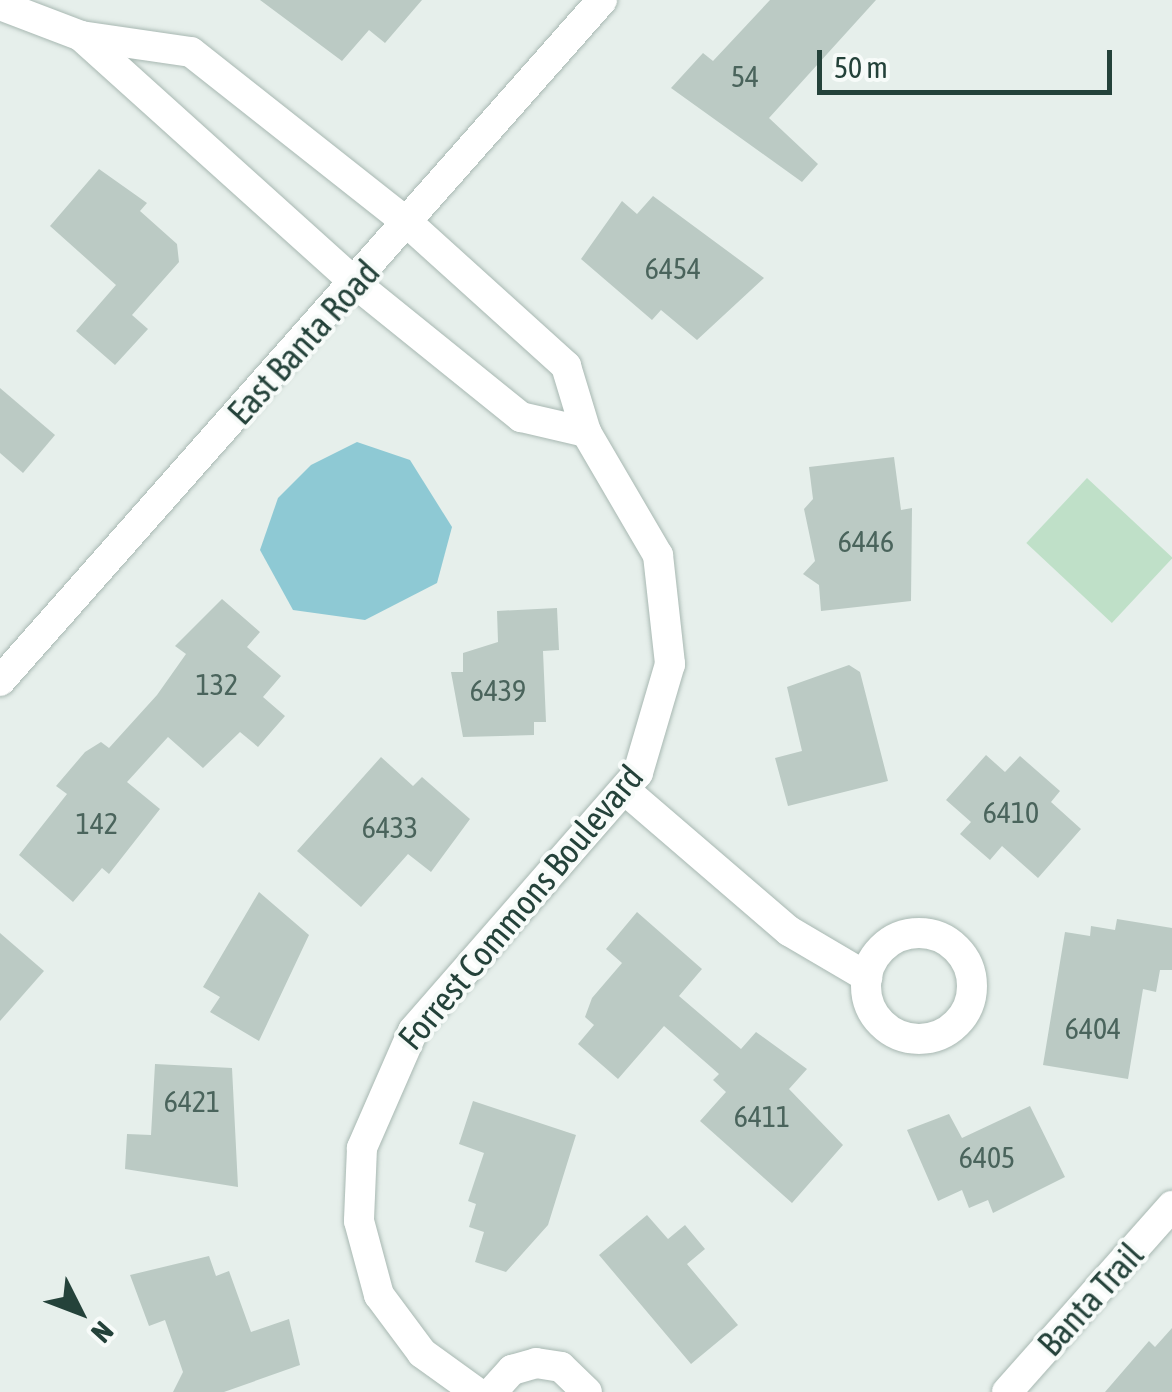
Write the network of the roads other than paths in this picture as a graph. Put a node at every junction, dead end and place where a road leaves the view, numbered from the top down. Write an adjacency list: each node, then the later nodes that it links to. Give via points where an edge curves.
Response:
1 (602, 0): 4 (street, East Banta Road)
2 (0, 5): 3 (street, Forrest Commons Boulevard)
3 (81, 36): 4 (street, Forrest Commons Boulevard, via 191,52); 5 (street)
4 (409, 224): 5 (street, East Banta Road); 6 (street, Forrest Commons Boulevard, via 566,366)
5 (356, 284): 6 (street, via 521,417); 7 (street, East Banta Road)
6 (586, 432): 8 (street, Forrest Commons Boulevard, via 651,536 669,608 664,701)
7 (0, 682)
8 (626, 791): 9 (street, via 789,931); 11 (street, Forrest Commons Boulevard, via 413,1031 370,1112 359,1204 370,1274 416,1346)
9 (867, 977)
10 (1172, 1206): 14 (street, Banta Trail)
11 (476, 1392)
12 (492, 1392): 13 (street, via 512,1370 536,1363 561,1367)
13 (587, 1392)
14 (1007, 1392)

